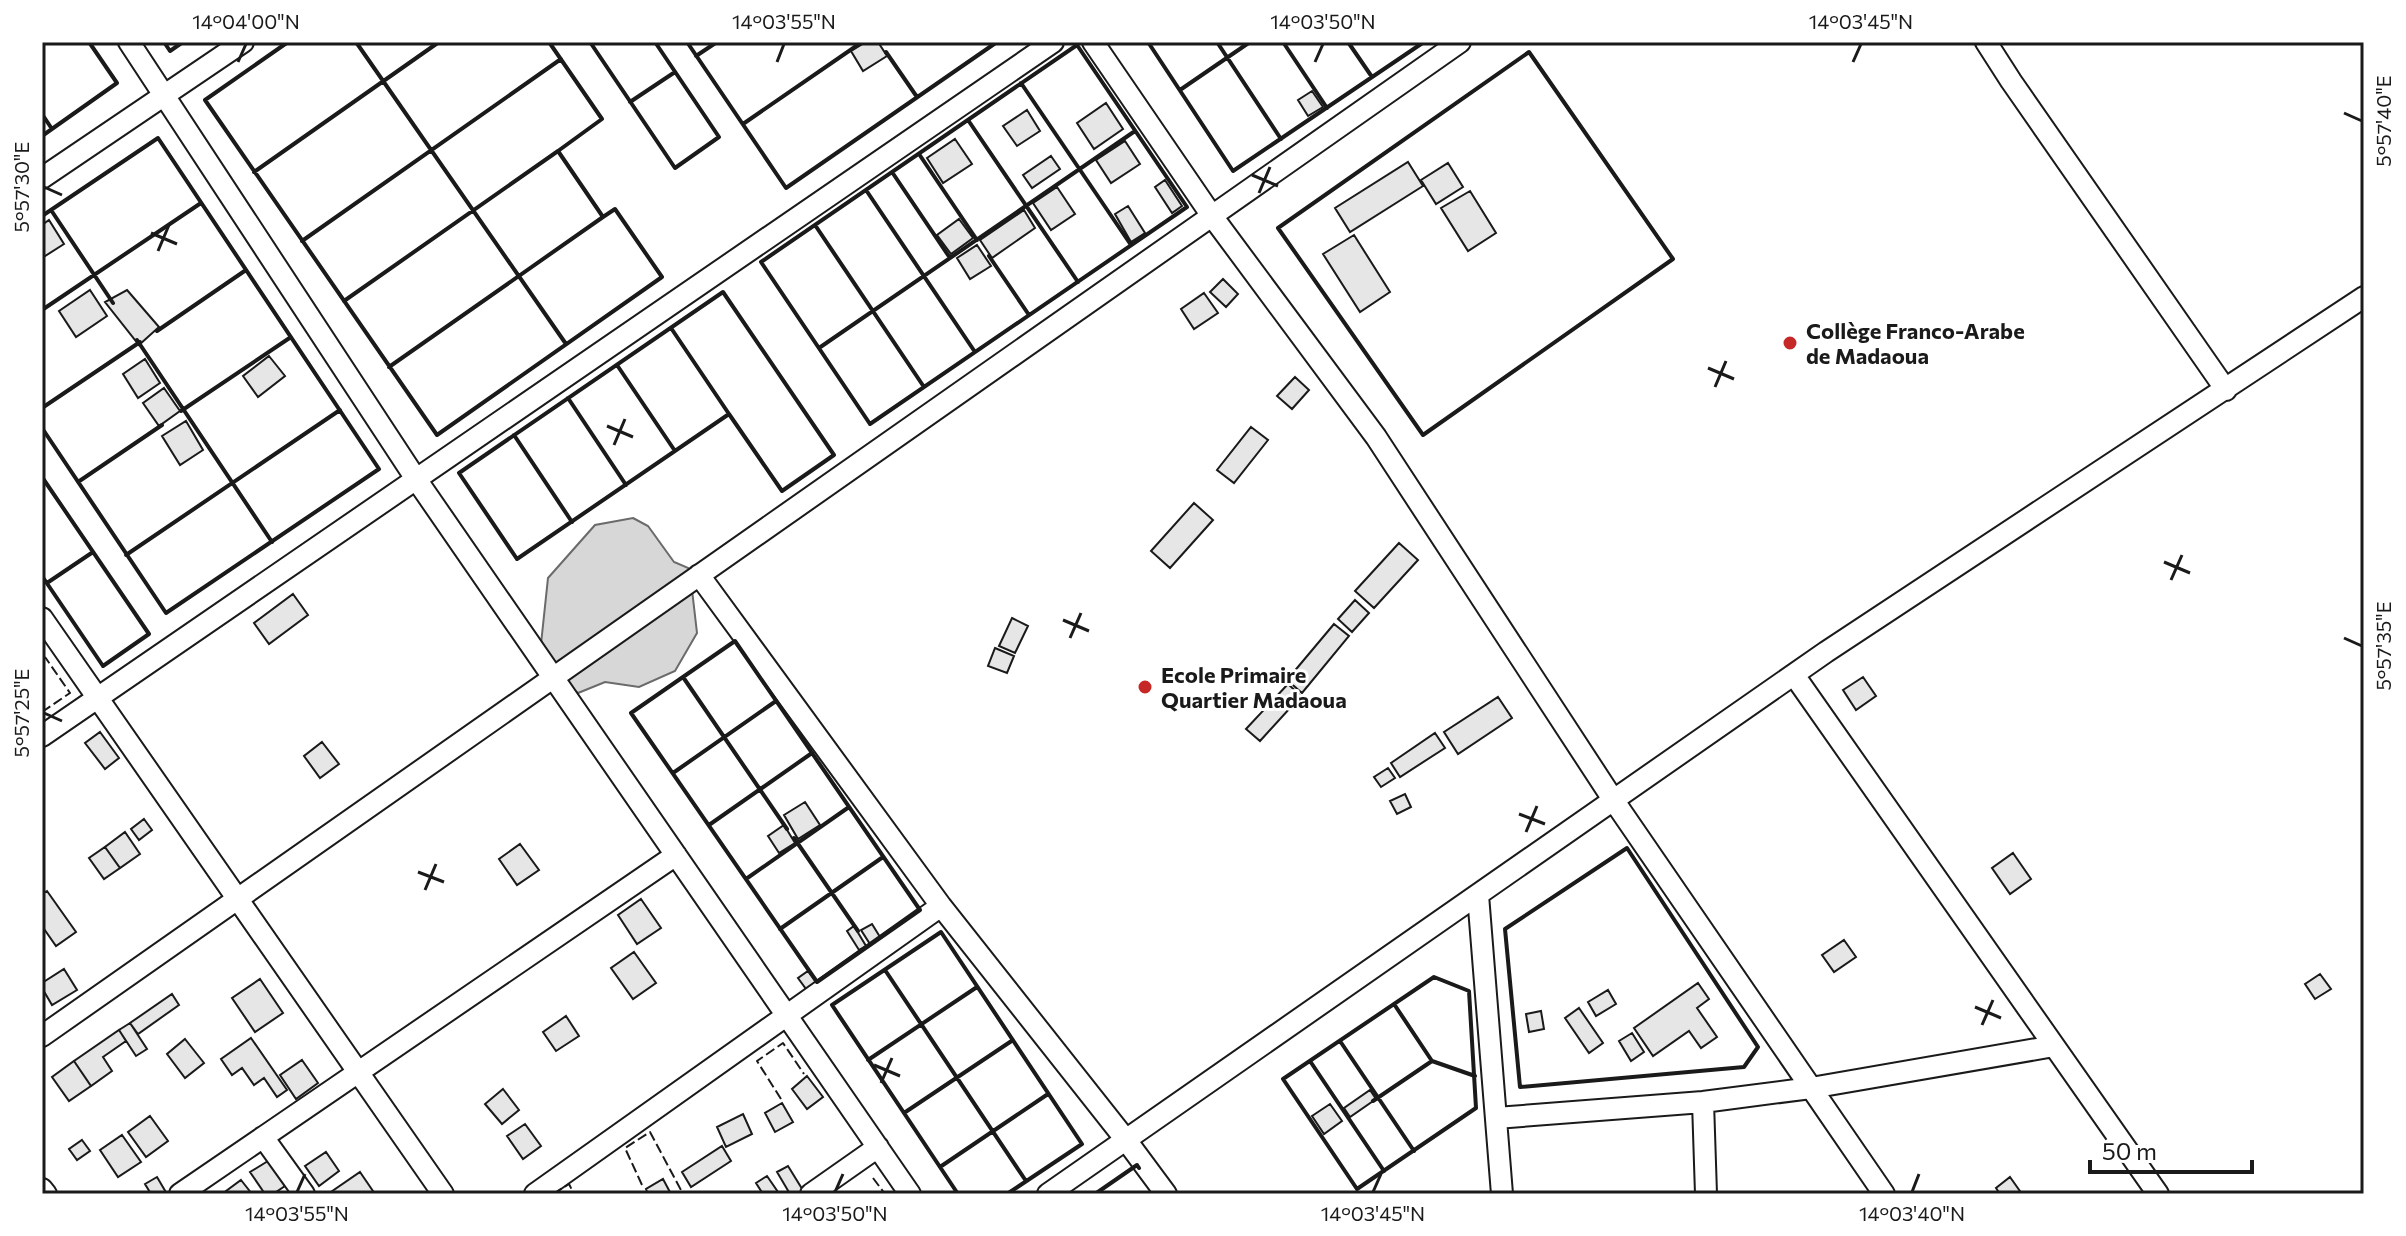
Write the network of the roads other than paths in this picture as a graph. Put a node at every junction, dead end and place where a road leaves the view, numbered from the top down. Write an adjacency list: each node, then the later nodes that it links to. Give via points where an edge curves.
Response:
1 (129, 42): 7 (street)
2 (243, 42): 7 (street)
3 (1053, 42): 12 (street)
4 (1093, 42): 9 (street)
5 (1460, 42): 9 (street)
6 (1986, 42): 11 (street)
7 (164, 97): 8 (street); 12 (street)
8 (42, 178)
9 (1212, 216): 13 (street); 19 (street, via 1376,437)
10 (2364, 297): 11 (street)
11 (2226, 390): 15 (street)
12 (416, 479): 16 (street); 17 (street)
13 (699, 575): 16 (street); 23 (street)
14 (42, 618): 17 (street)
15 (1794, 675): 19 (street); 26 (street)
16 (554, 677): 20 (street); 22 (street)
17 (98, 698): 18 (street); 22 (street)
18 (42, 736)
19 (1614, 801): 21 (street); 28 (street)
20 (676, 855): 24 (street); 27 (street)
21 (1478, 895): 30 (street); 32 (street)
22 (238, 899): 25 (street); 27 (street)
23 (941, 906): 24 (street); 32 (street)
24 (787, 1015): 33 (street); 39 (street)
25 (42, 1036)
26 (2054, 1046): 28 (street); 47 (street)
27 (358, 1072): 31 (street); 38 (street)
28 (1811, 1088): 29 (street); 46 (street)
29 (1703, 1102): 30 (street); 45 (street)
30 (1496, 1118): 44 (street)
31 (263, 1137): 36 (street); 37 (street)
32 (1126, 1140): 42 (street); 43 (street)
33 (878, 1147): 40 (street); 41 (street)
34 (42, 1189): 35 (street)
35 (46, 1194)
36 (180, 1194)
37 (304, 1194)
38 (443, 1194)
39 (535, 1194)
40 (811, 1194)
41 (910, 1194)
42 (1048, 1194)
43 (1166, 1194)
44 (1502, 1194)
45 (1706, 1194)
46 (1884, 1194)
47 (2158, 1194)

